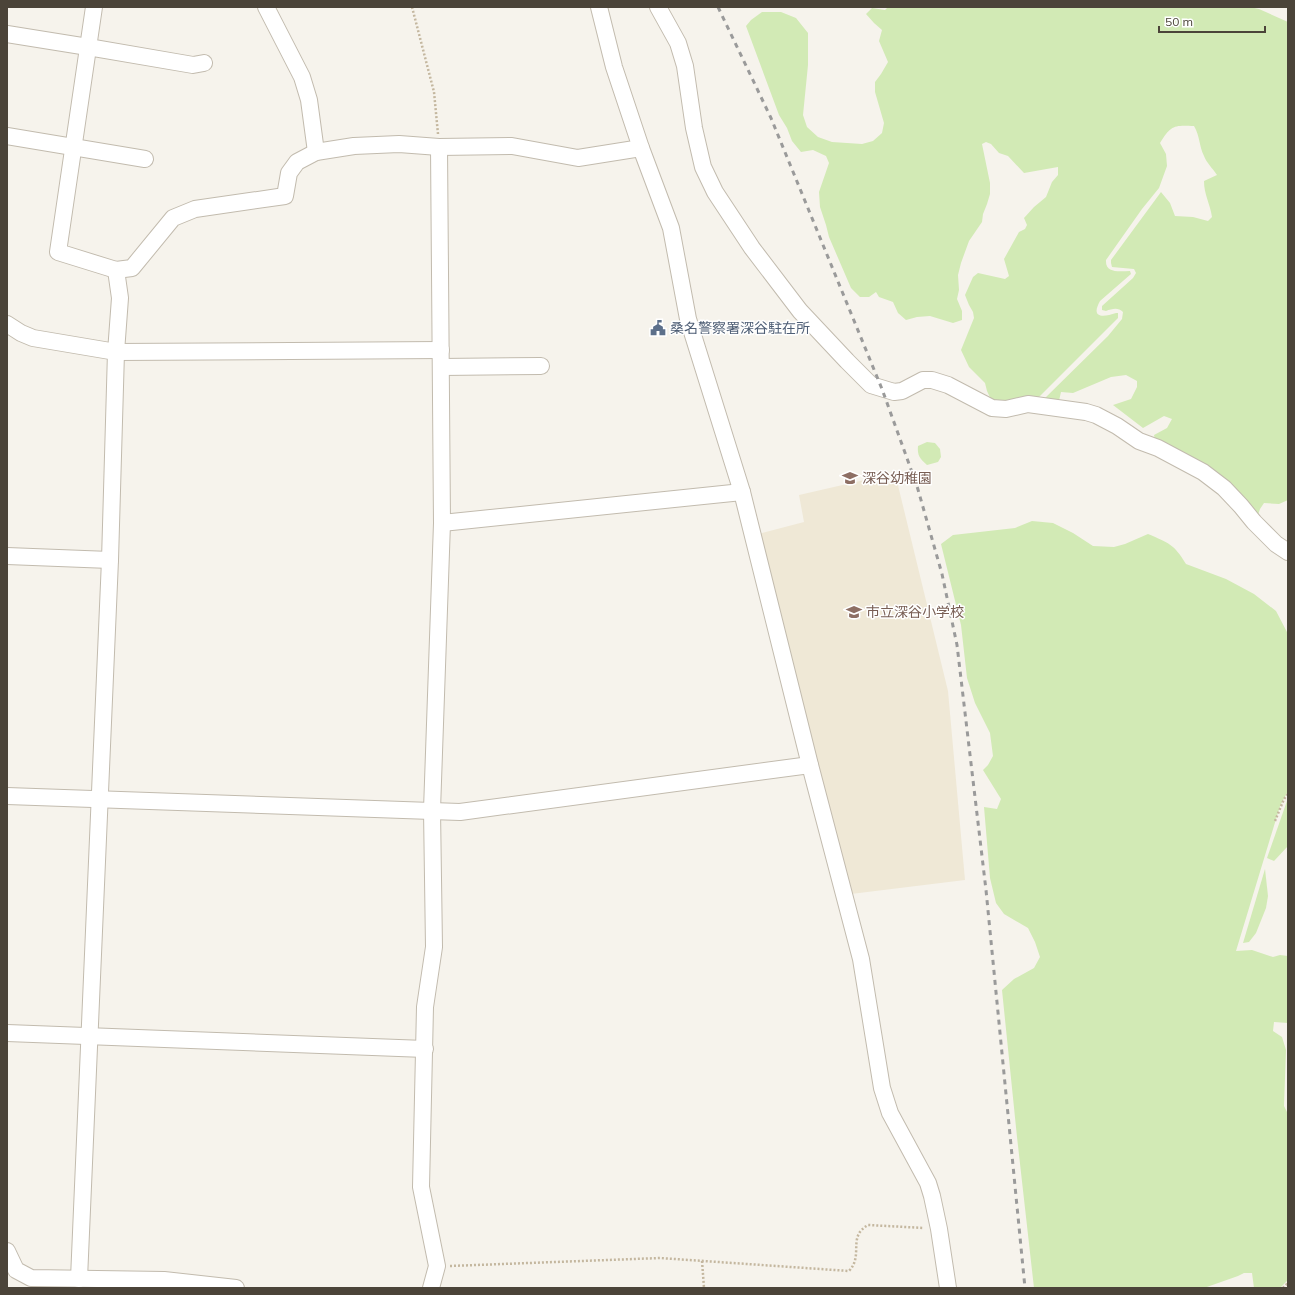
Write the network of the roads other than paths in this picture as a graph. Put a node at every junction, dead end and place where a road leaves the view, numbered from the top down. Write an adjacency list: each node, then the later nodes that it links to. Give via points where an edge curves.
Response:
1 (94, 7): 6 (street)
2 (266, 7): 12 (street, via 302,77)
3 (599, 7): 11 (street, via 614,66)
4 (658, 7): 22 (street, via 678,43 685,66 694,128 703,167 715,192 752,248 800,311 871,385 894,392 924,380 932,380 948,385 992,408 1006,409 1028,404 1096,415 1139,441 1204,472 1224,488 1276,544)
5 (7, 34): 6 (street)
6 (88, 47): 7 (street, via 193,65); 9 (street)
7 (204, 63)
8 (7, 136): 9 (street)
9 (74, 147): 13 (street); 14 (street, via 58,252)
10 (439, 147): 11 (street, via 512,146 578,158); 12 (street, via 399,144 354,146); 16 (street)
11 (641, 148): 20 (street, via 671,228 688,319)
12 (316, 152): 14 (street, via 297,162 289,173 285,196 195,209 173,218 132,268)
13 (145, 158)
14 (116, 270): 17 (street, via 120,298)
15 (7, 324): 17 (street, via 34,338)
16 (441, 350): 17 (street); 19 (street)
17 (116, 352): 24 (street)
18 (541, 366): 19 (street)
19 (441, 367): 21 (street)
20 (742, 492): 21 (street); 25 (street)
21 (442, 523): 28 (street)
22 (1288, 552)
23 (7, 556): 24 (street)
24 (110, 560): 27 (street)
25 (810, 765): 28 (street, via 460,812); 36 (street, via 861,959 882,1088 890,1113 928,1183 939,1229)
26 (7, 796): 27 (street)
27 (99, 800): 28 (street); 30 (street)
28 (432, 810): 31 (street, via 434,947 425,1007)
29 (7, 1033): 30 (street)
30 (89, 1036): 31 (street); 33 (street)
31 (425, 1049): 35 (street, via 421,1187 438,1266)
32 (7, 1251): 33 (street, via 16,1270 31,1278)
33 (79, 1279): 34 (street, via 164,1280)
34 (236, 1288)
35 (431, 1288)
36 (948, 1288)

